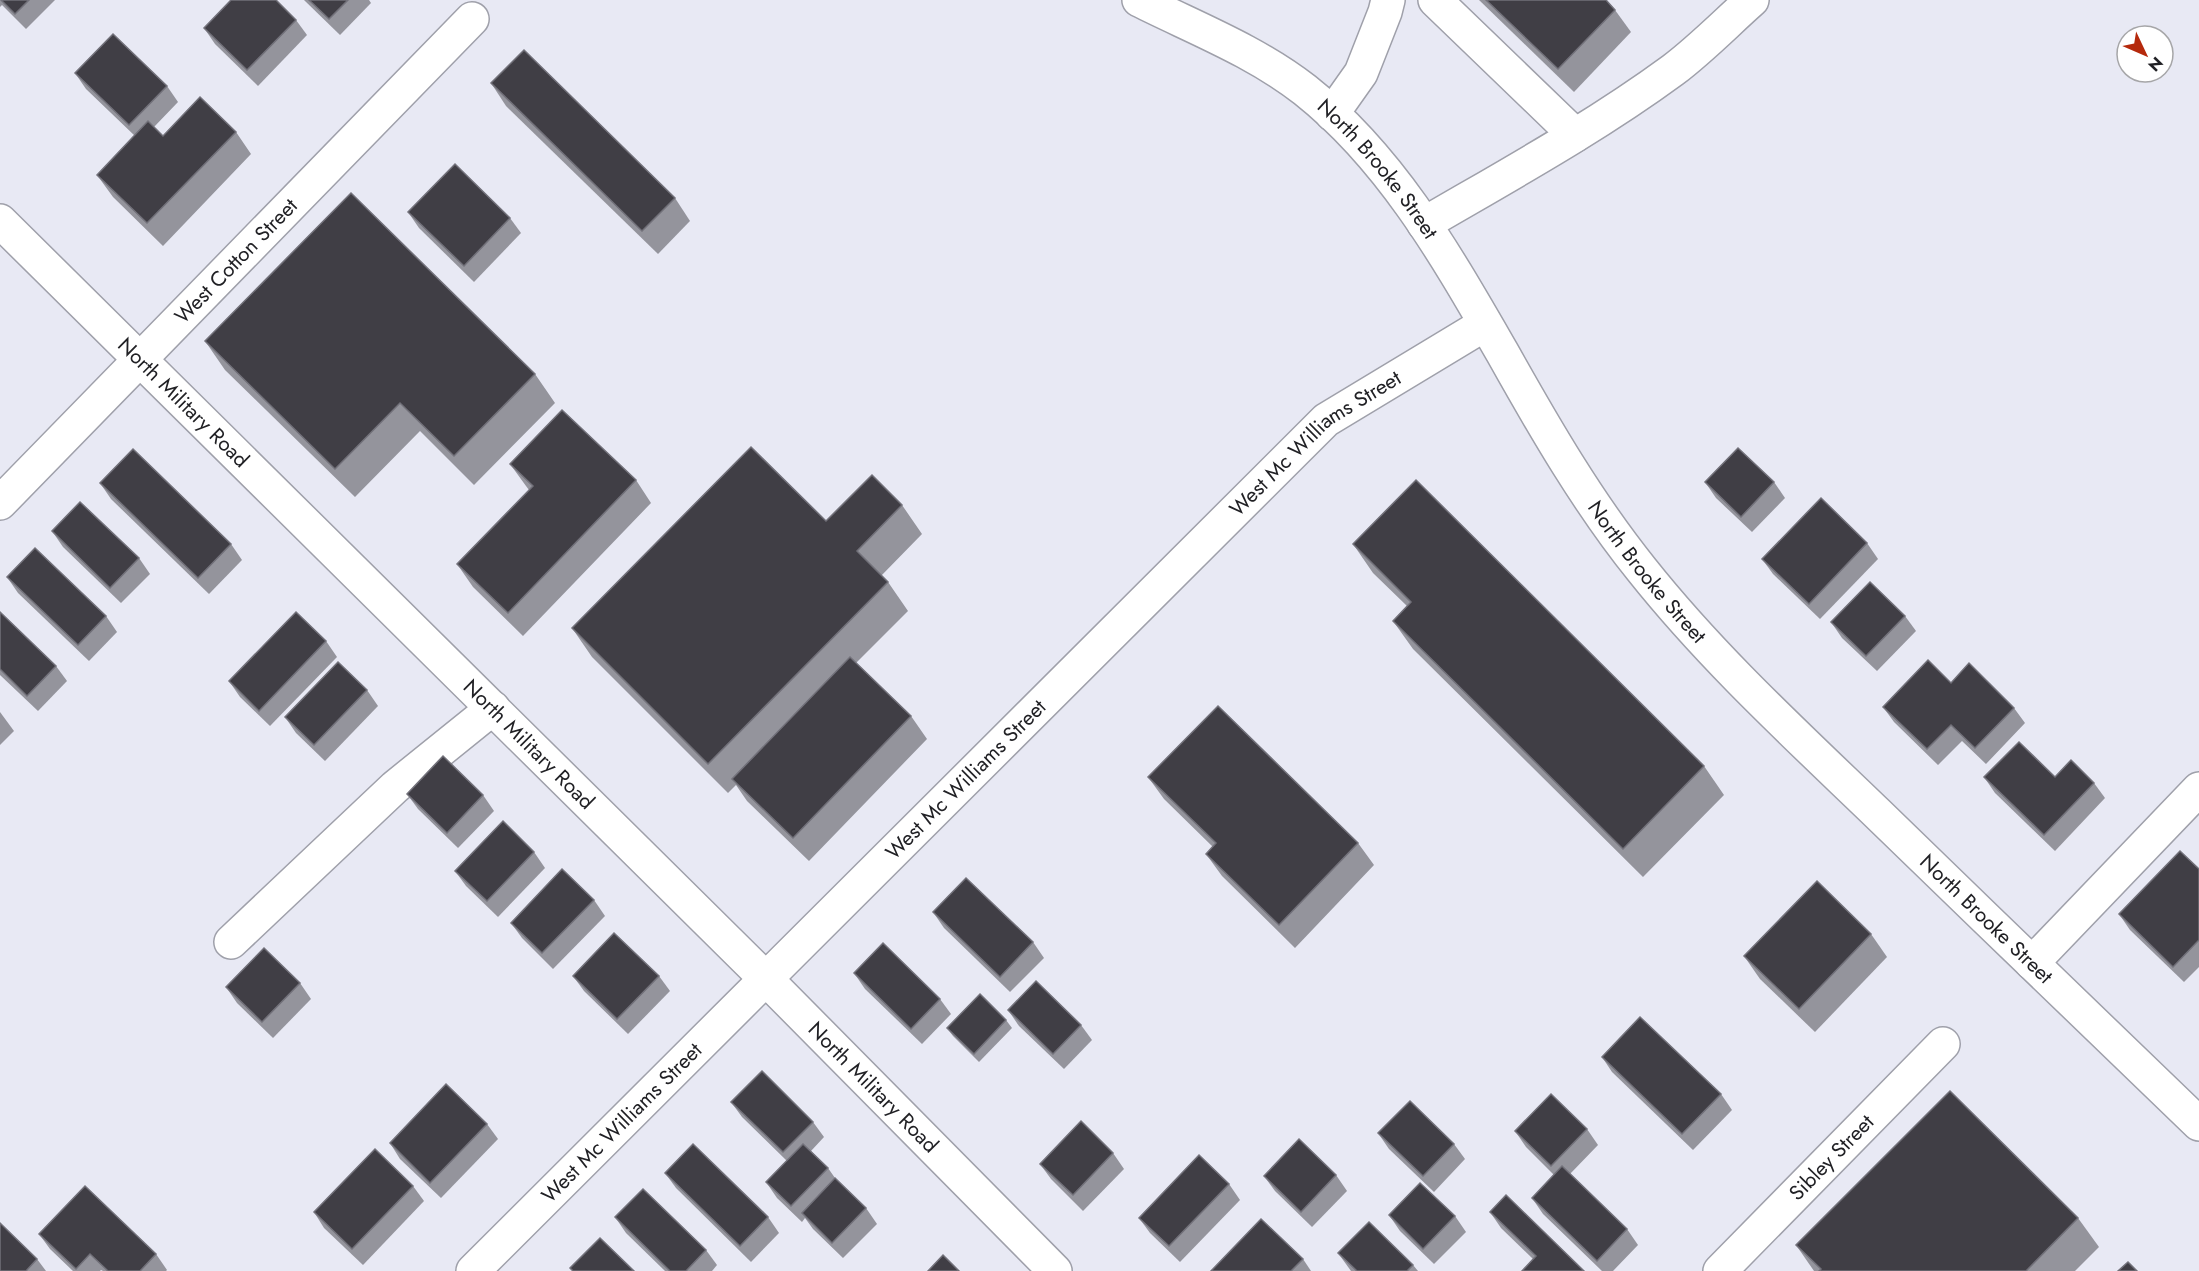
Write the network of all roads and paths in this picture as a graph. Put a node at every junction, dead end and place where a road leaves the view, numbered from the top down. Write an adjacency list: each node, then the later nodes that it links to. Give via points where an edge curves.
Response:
1 (1139, 0): 6 (street, North Brooke Street, via 1260,60)
2 (1388, 0): 6 (street, via 1361,73)
3 (1435, 0): 7 (street)
4 (1752, 0): 7 (street, via 1674,69)
5 (472, 20): 11 (street, West Cotton Street)
6 (1332, 114): 9 (street, North Brooke Street, via 1372,153)
7 (1575, 135): 9 (street)
8 (0, 221): 11 (street, North Military Road)
9 (1424, 224): 10 (street, North Brooke Street)
10 (1485, 324): 16 (street, North Brooke Street, via 1566,462 1640,569 1692,629 1802,741); 17 (street, West Mc Williams Street, via 1326,420)
11 (141, 358): 12 (street, West Cotton Street); 13 (street, North Military Road)
12 (0, 503)
13 (493, 708): 15 (street, via 395,788); 17 (street, North Military Road)
14 (2199, 789): 16 (street)
15 (231, 942)
16 (2032, 963): 19 (street, North Brooke Street)
17 (767, 980): 20 (street, West Mc Williams Street); 21 (street, North Military Road)
18 (1943, 1044): 22 (street, Sibley Street)
19 (2199, 1124)
20 (473, 1271)
21 (1055, 1271)
22 (1719, 1271)

